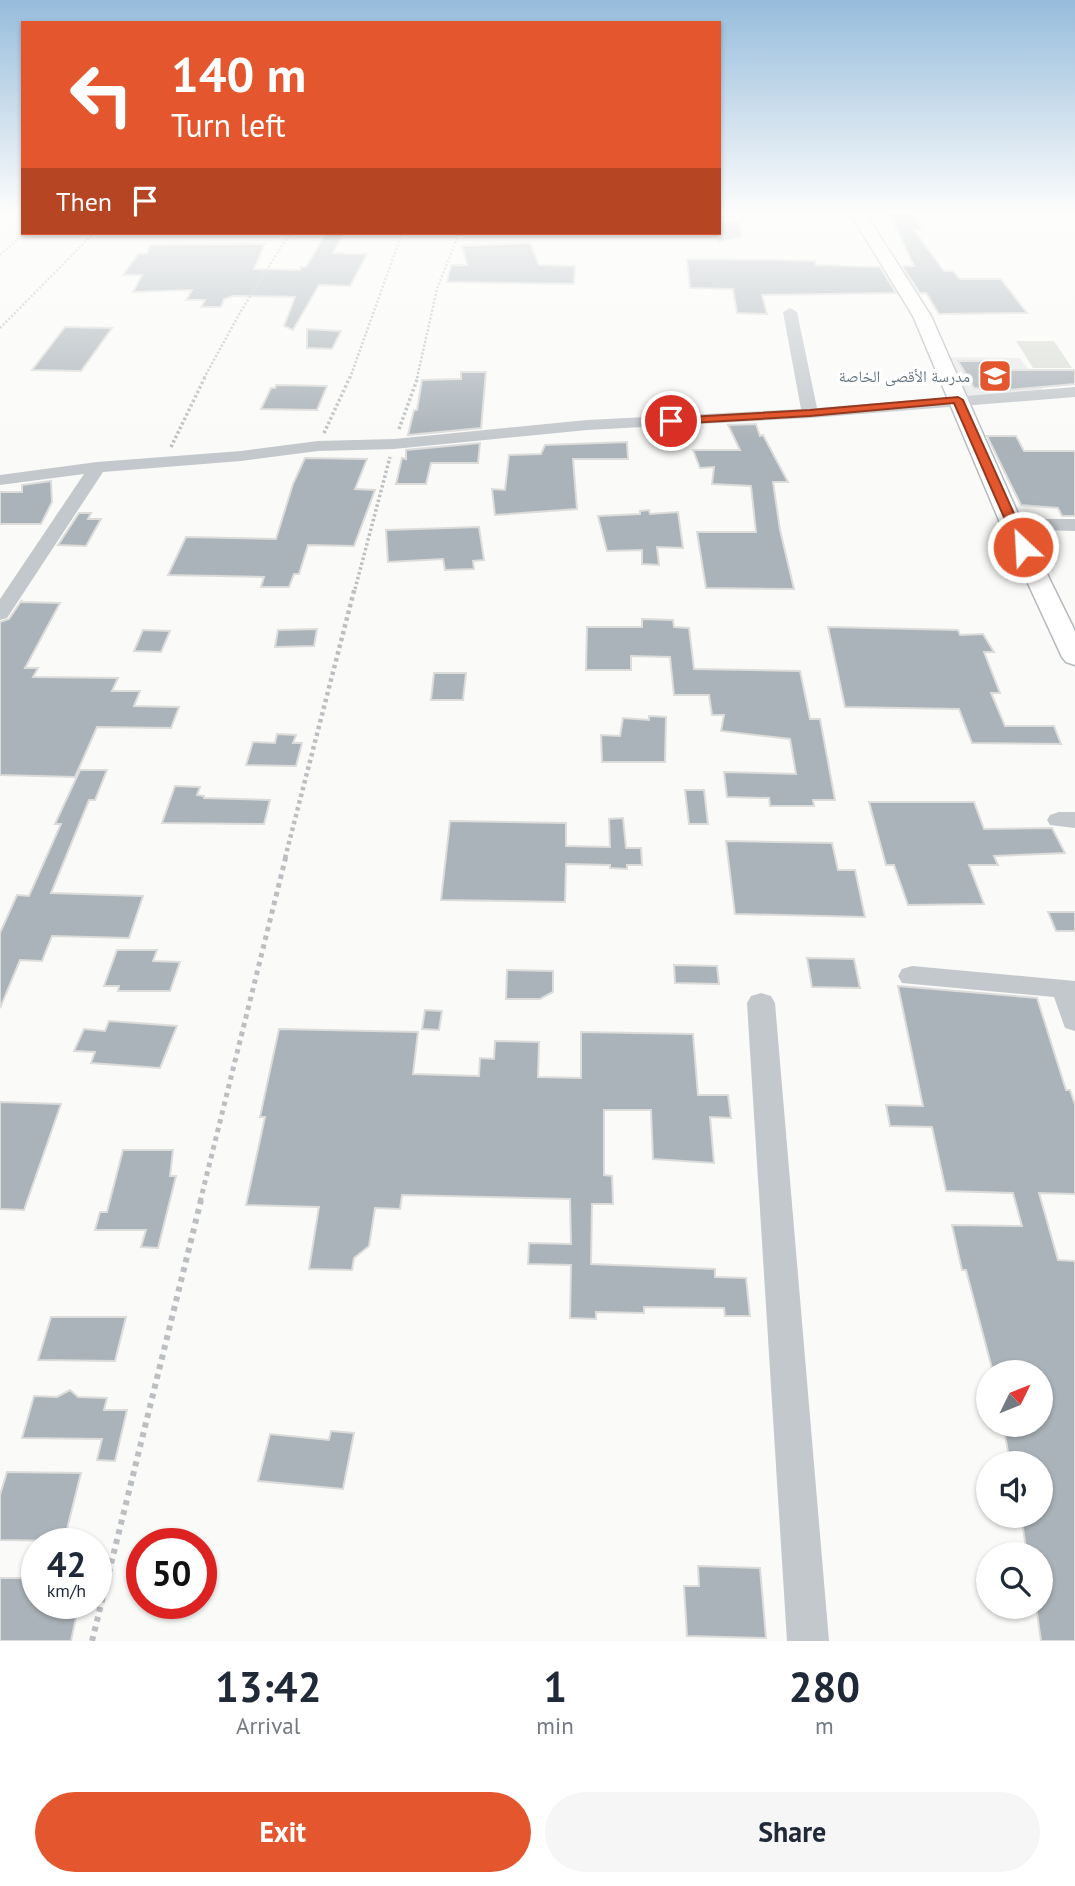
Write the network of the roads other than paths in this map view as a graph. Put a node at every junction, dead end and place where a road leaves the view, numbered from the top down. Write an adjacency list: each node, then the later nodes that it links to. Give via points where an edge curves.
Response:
1 (905, 290): 4 (main road, via 922,316)
2 (790, 312): 5 (street)
3 (1075, 392): 4 (street)
4 (958, 400): 5 (street); 10 (main road)
5 (810, 413): 6 (street, via 587,425)
6 (241, 456): 7 (street); 8 (street)
7 (97, 467): 9 (street); 12 (street)
8 (227, 477)
9 (0, 480)
10 (1012, 525): 11 (street); 13 (main road)
11 (1075, 525)
12 (0, 614)
13 (1075, 657)
14 (912, 976): 16 (street, via 1066,988)
15 (761, 1003): 17 (street)
16 (1075, 1021)
17 (808, 1641)

